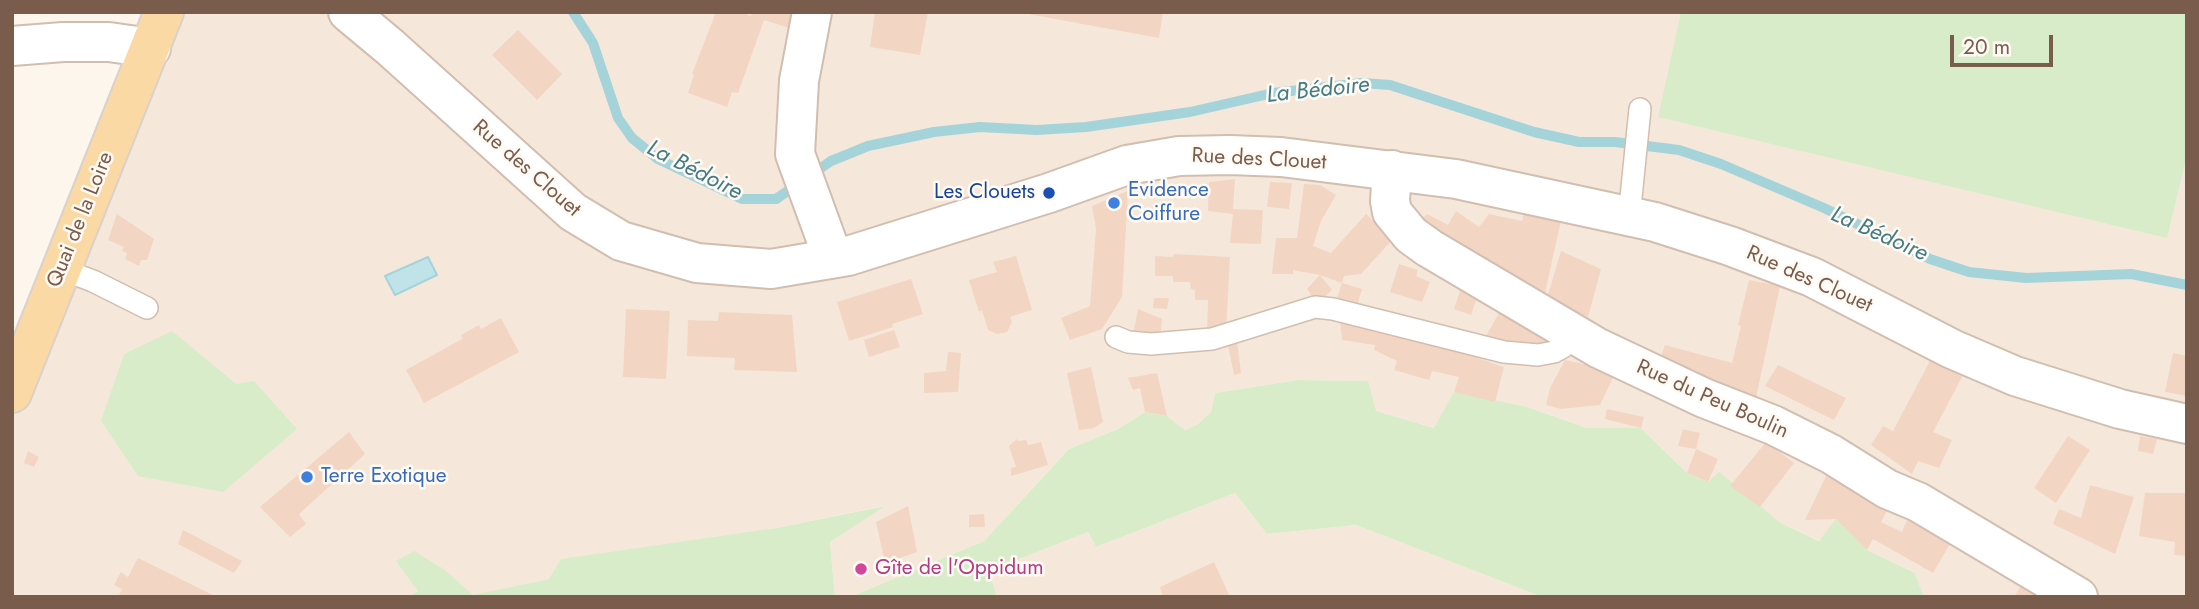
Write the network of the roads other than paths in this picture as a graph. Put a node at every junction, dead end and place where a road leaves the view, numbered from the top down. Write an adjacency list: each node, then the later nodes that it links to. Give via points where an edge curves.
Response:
1 (164, 12): 5 (main road, Quai de la Loire)
2 (348, 12): 9 (street, Rue des Clouet, via 573,212 621,241 697,263 771,270)
3 (812, 12): 9 (street, via 799,81 795,153)
4 (12, 46): 5 (street, via 109,42)
5 (151, 48): 10 (main road, Quai de la Loire)
6 (1640, 109): 8 (lane)
7 (1392, 170): 8 (street, Rue des Clouet); 9 (street, Rue des Clouet, via 1281,157 1179,156 1127,165); 12 (street, Rue du Peu Boulin, via 1392,212 1411,235)
8 (1629, 216): 15 (street, Rue des Clouet, via 1802,273 2015,376)
9 (833, 258)
10 (61, 269): 11 (lane); 14 (main road, Quai de la Loire)
11 (148, 307)
12 (1572, 333): 13 (lane, via 1554,352 1504,352 1315,307 1212,339 1151,344); 16 (street, Rue du Peu Boulin, via 1830,454)
13 (1116, 337)
14 (12, 393)
15 (2187, 424)
16 (2078, 597)

